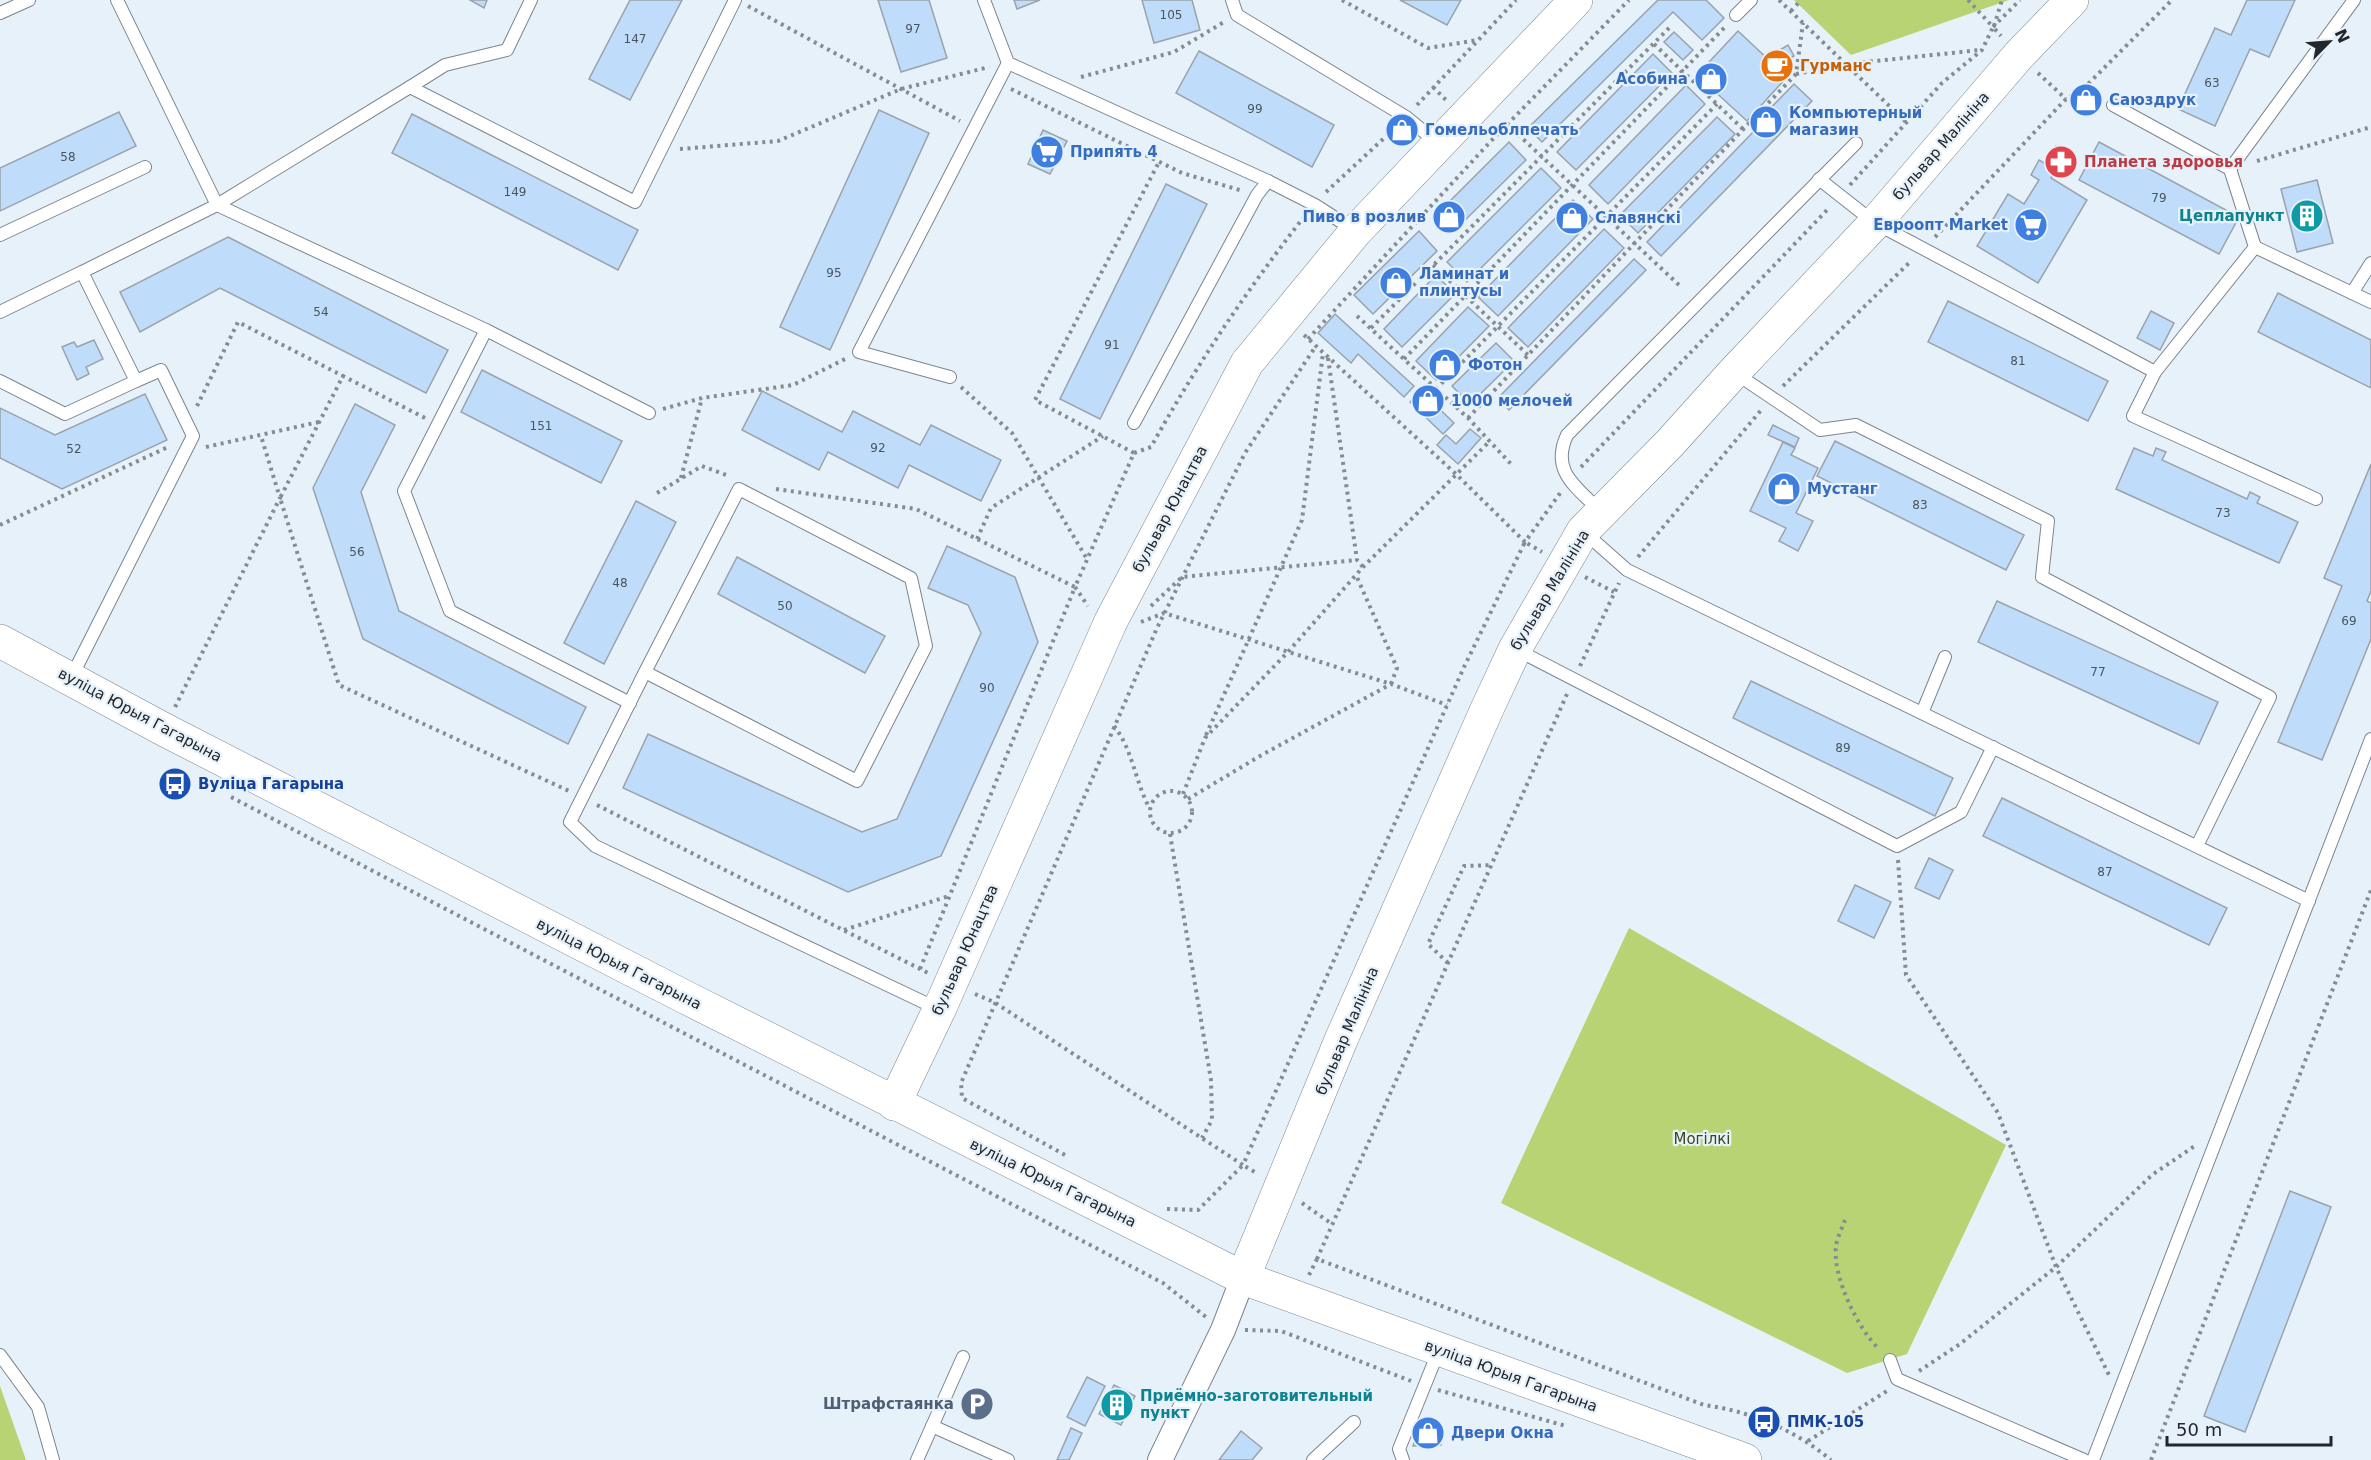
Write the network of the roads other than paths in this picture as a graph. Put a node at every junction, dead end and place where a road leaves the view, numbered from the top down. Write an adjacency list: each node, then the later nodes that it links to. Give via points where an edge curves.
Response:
1 (29, 0): 11 (lane)
2 (117, 0): 22 (lane)
3 (531, 0): 14 (lane, via 507,50 445,65)
4 (736, 0): 14 (lane, via 635,202)
5 (984, 0): 13 (lane)
6 (1232, 0): 17 (lane, via 1237,15 1406,117)
7 (1575, 0): 17 (main road, бульвар Юнацтва)
8 (1751, 0): 12 (lane)
9 (2072, 0): 23 (main road, бульвар Малініна, via 2019,55)
10 (2354, 0): 19 (lane)
11 (0, 13)
12 (1736, 15)
13 (1008, 63): 21 (lane); 35 (lane, via 859,352)
14 (410, 87): 22 (lane)
15 (2113, 105): 19 (lane)
16 (1856, 143): 20 (lane)
17 (1439, 145): 24 (main road, бульвар Юнацтва)
18 (145, 167): 25 (lane)
19 (2230, 169): 26 (lane)
20 (1820, 179): 23 (lane); 41 (lane, via 1568,435 1561,467)
21 (1268, 181): 24 (lane); 39 (lane)
22 (217, 205): 28 (lane); 32 (lane)
23 (1875, 223): 33 (main road, бульвар Малініна); 34 (lane)
24 (1356, 231): 53 (main road, бульвар Юнацтва, via 1247,363 1111,621)
25 (0, 235)
26 (2255, 247): 29 (lane); 34 (lane)
27 (2371, 263): 29 (lane)
28 (82, 272): 31 (lane); 37 (lane)
29 (2352, 293): 30 (lane)
30 (2371, 302)
31 (0, 312)
32 (486, 330): 38 (lane); 47 (lane, via 404,491 450,611)
33 (1734, 372): 41 (main road, бульвар Малініна); 51 (lane, via 1821,430 1856,425 2048,521 2042,577 2270,698)
34 (2155, 372): 40 (lane, via 2133,416)
35 (950, 378)
36 (0, 381): 37 (lane, via 65,414)
37 (136, 381): 46 (lane, via 161,370 191,430 185,452)
38 (649, 413)
39 (1134, 423)
40 (2316, 499)
41 (1592, 522): 43 (main road, бульвар Малініна); 48 (lane, via 1627,570)
42 (0, 641): 46 (main road, вуліца Юрыя Гагарына)
43 (1515, 649): 50 (lane, via 1897,846 1961,812); 55 (main road, бульвар Малініна, via 1341,1040)
44 (1945, 657): 48 (lane)
45 (645, 672): 45 (lane, via 857,781 926,646 911,578 739,489); 47 (lane)
46 (71, 678): 54 (main road, вуліца Юрыя Гагарына, via 174,735)
47 (630, 703): 53 (lane, via 570,822 595,846)
48 (1922, 713): 50 (lane)
49 (2371, 739): 52 (lane)
50 (1993, 747): 51 (lane)
51 (2197, 846): 52 (lane)
52 (2309, 901): 70 (lane)
53 (945, 997): 54 (main road, бульвар Юнацтва)
54 (894, 1104): 55 (main road, вуліца Юрыя Гагарына)
55 (1243, 1278): 56 (main road, вуліца Юрыя Гагарына); 65 (street, via 1223,1330)
56 (1439, 1350): 67 (lane, via 1400,1449); 68 (main road, вуліца Юрыя Гагарына)
57 (0, 1355): 62 (lane, via 38,1407)
58 (963, 1357): 61 (lane)
59 (1890, 1360): 69 (lane, via 1897,1379)
60 (1354, 1422): 66 (lane)
61 (932, 1426): 63 (lane); 64 (lane)
62 (53, 1460)
63 (917, 1460)
64 (1008, 1460)
65 (1160, 1460)
66 (1313, 1460)
67 (1403, 1460)
68 (1745, 1460)
69 (2084, 1460)
70 (2093, 1460)

